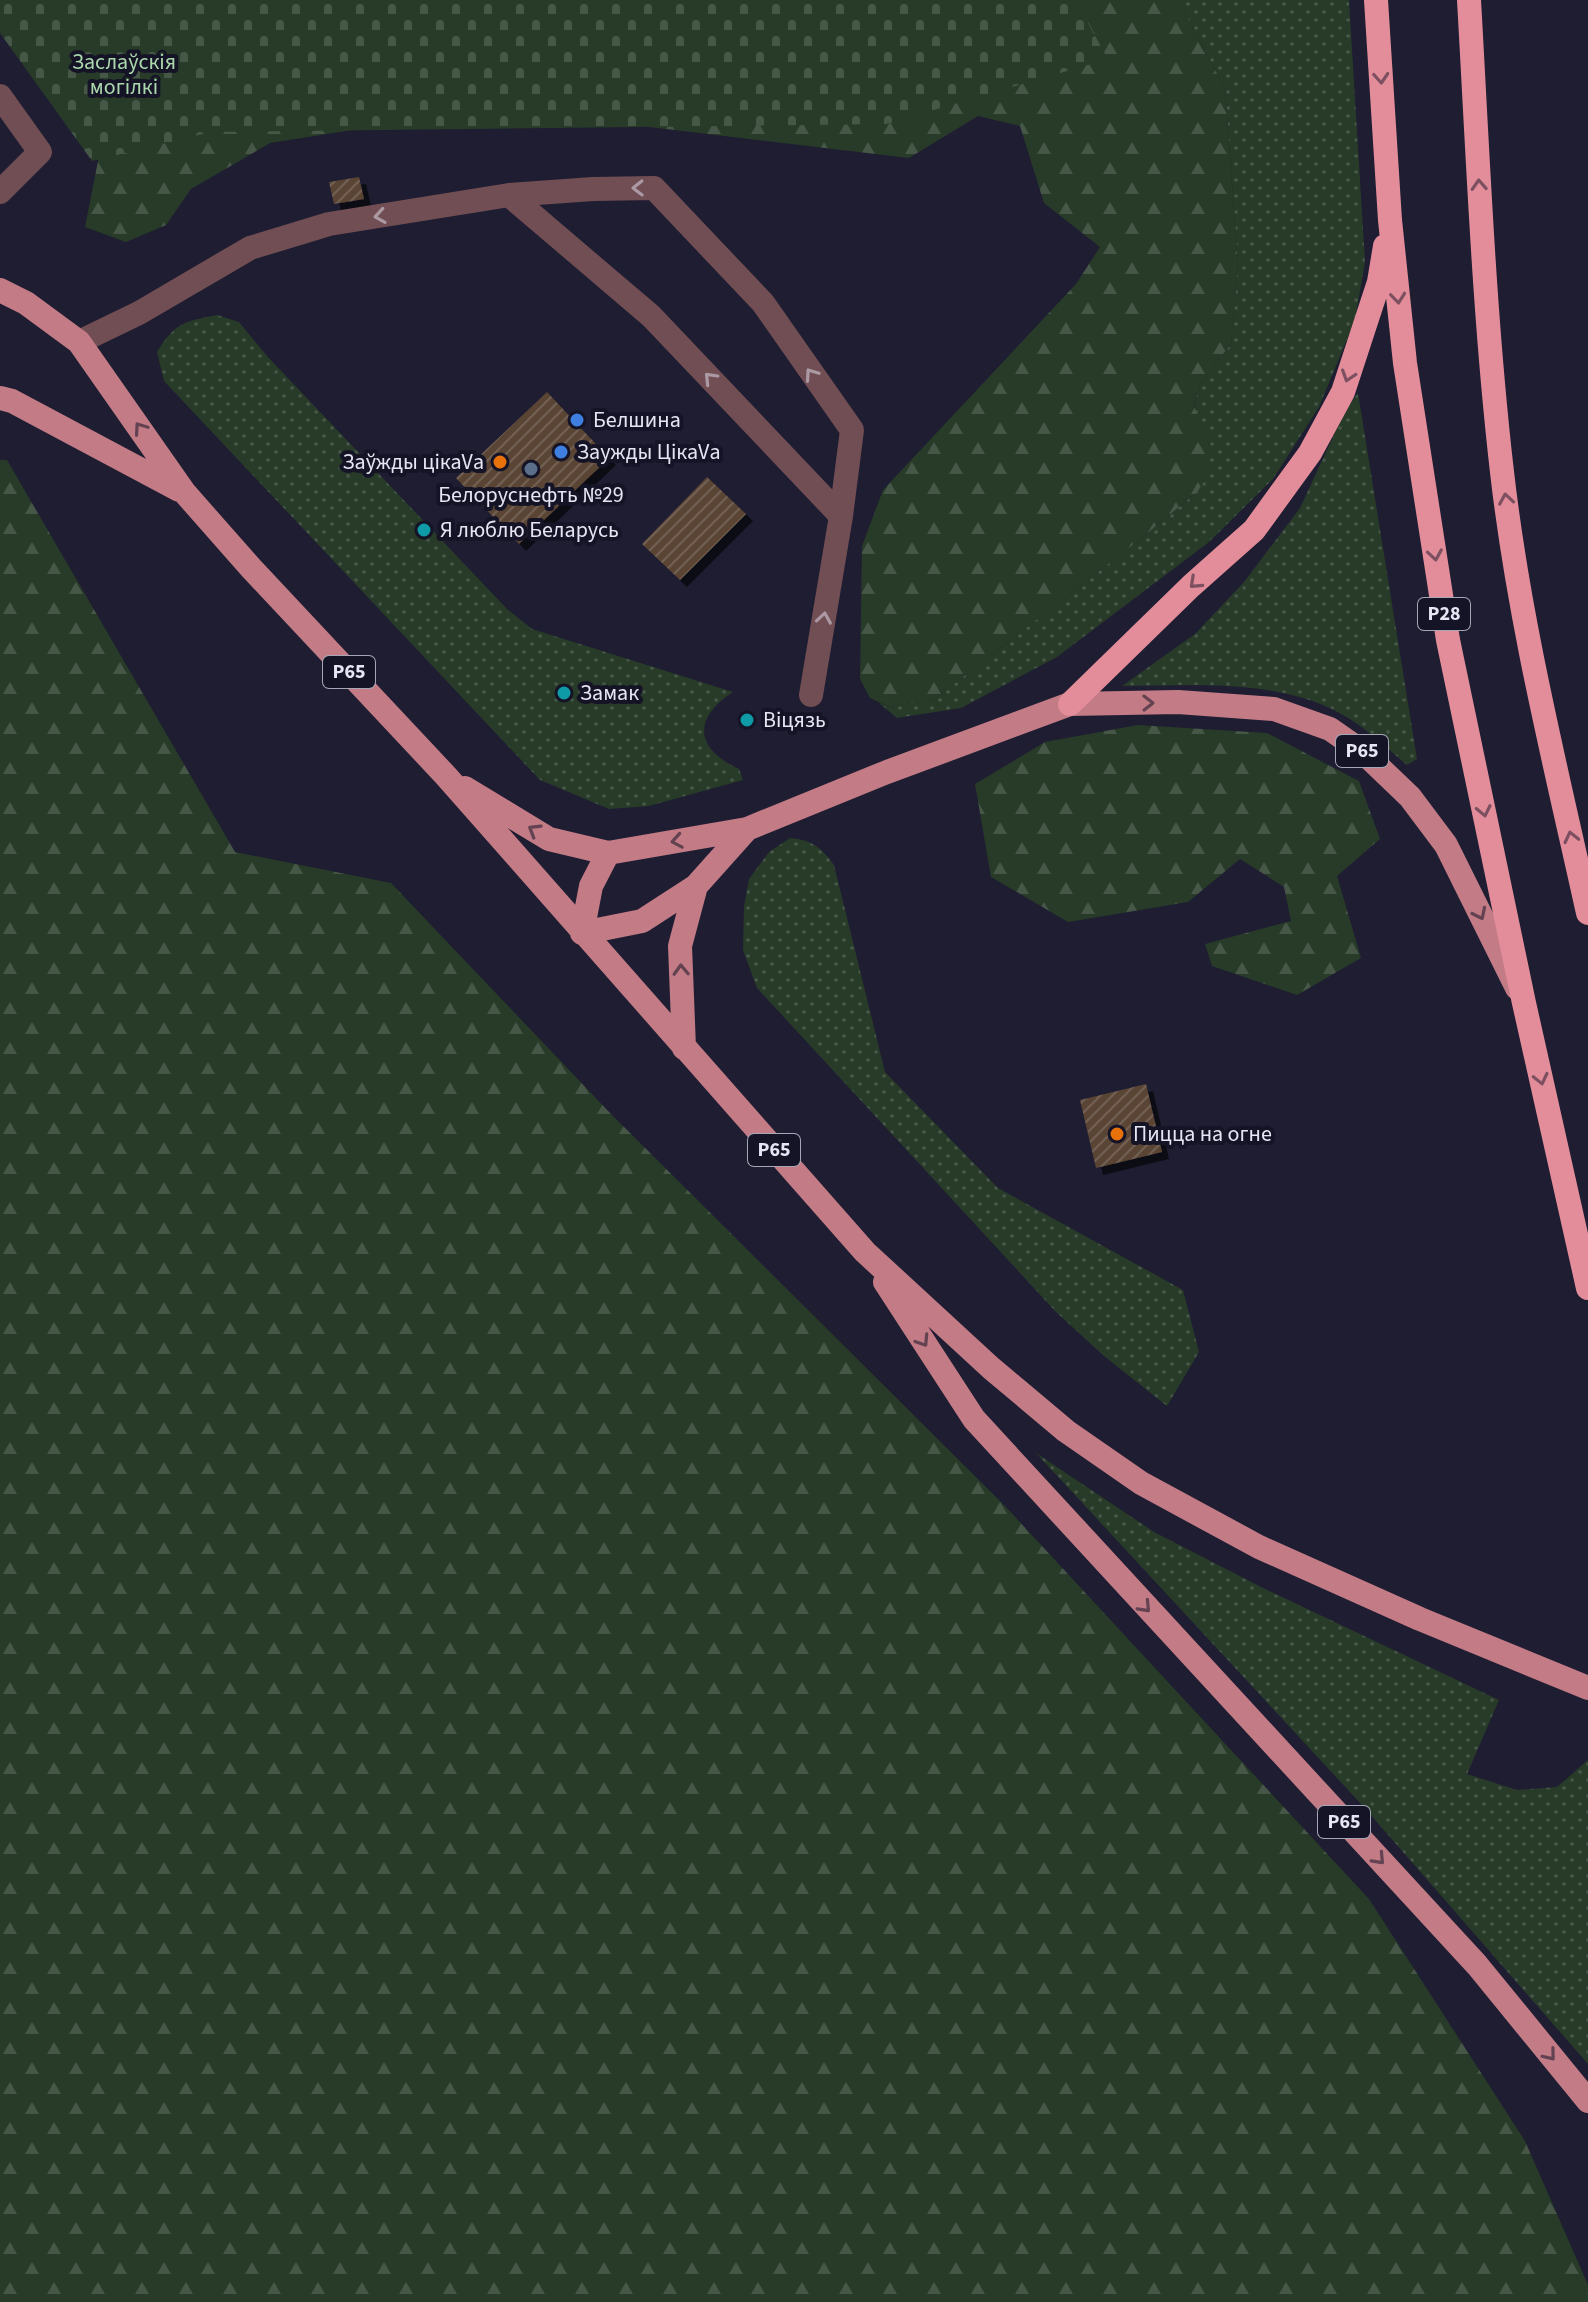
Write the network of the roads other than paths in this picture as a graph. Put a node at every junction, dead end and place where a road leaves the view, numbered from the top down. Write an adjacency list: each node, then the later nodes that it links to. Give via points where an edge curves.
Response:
1 (1376, 0): 6 (highway, Р28, one-way to 6)
2 (1469, 0): 18 (highway, one-way to 2, via 1526,619 1502,473)
3 (0, 96): 4 (lane, via 40,152)
4 (0, 192)
5 (509, 195): 8 (lane, one-way to 8, via 329,224 250,248); 11 (lane, one-way to 5, via 651,316); 11 (lane, one-way to 5, via 852,430 763,303 654,188)
6 (1390, 220): 13 (highway, Р65, one-way to 13, via 1379,282 1343,392 1310,453 1254,530); 20 (highway, Р28, one-way to 20, via 1405,363 1448,640)
7 (0, 290): 8 (main road, Р65)
8 (79, 342): 10 (main road, Р65, one-way to 8)
9 (0, 398): 10 (main road, Р65)
10 (184, 492): 14 (main road, Р65)
11 (841, 516): 12 (lane, one-way to 11)
12 (811, 695)
13 (1070, 704): 15 (main road, Р65); 20 (main road, Р65, one-way to 20, via 1178,702 1274,709 1330,729 1410,797 1446,845)
14 (446, 776): 16 (main road, one-way to 14, via 549,839); 19 (main road, Р65)
15 (747, 829): 16 (main road, Р65, one-way to 16); 17 (main road, Р65)
16 (608, 853): 19 (main road, via 591,886)
17 (696, 886): 19 (main road, Р65, via 642,921); 21 (main road, Р65, one-way to 17, via 680,946)
18 (1588, 913)
19 (582, 933): 21 (main road, Р65)
20 (1524, 1003): 23 (highway, Р28, one-way to 23)
21 (684, 1048): 22 (main road, Р65)
22 (865, 1252): 24 (main road, Р65, via 1066,1431 1141,1483 1259,1547); 25 (main road, Р65, one-way to 25, via 974,1419 1477,1965)
23 (1588, 1288)
24 (1588, 1688)
25 (1588, 2101)

